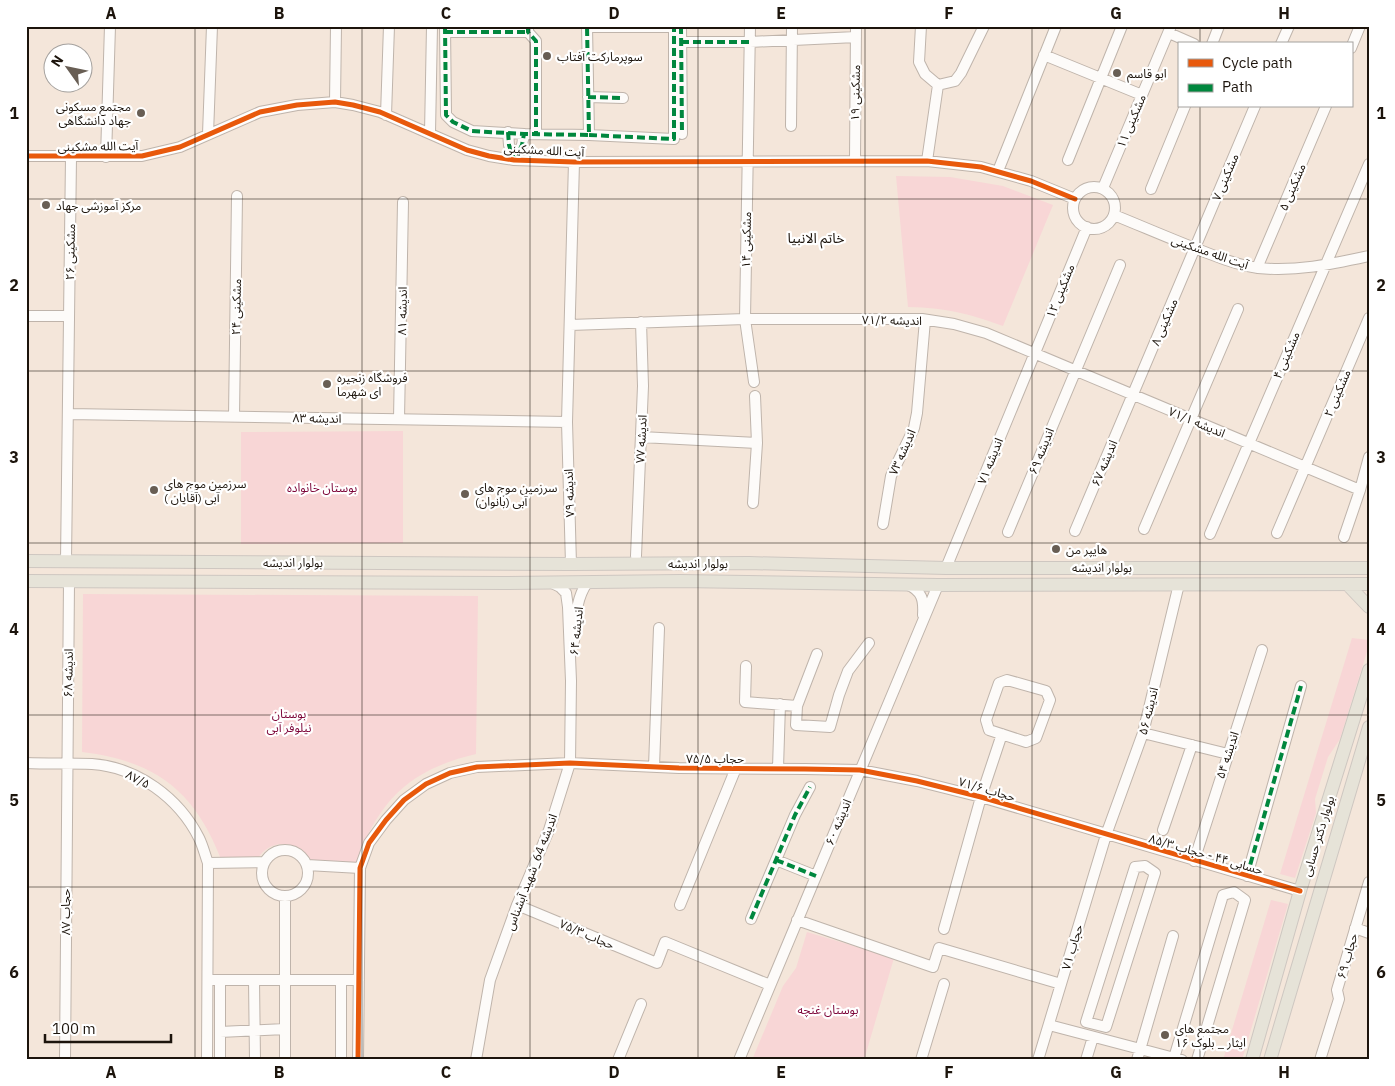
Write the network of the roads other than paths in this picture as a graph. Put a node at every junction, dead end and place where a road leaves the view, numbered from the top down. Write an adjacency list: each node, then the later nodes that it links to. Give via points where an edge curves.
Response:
1 (110, 26): 50 (street)
2 (212, 26): 43 (street)
3 (336, 26): 35 (street)
4 (389, 26): 39 (street)
5 (432, 26): 42 (street)
6 (674, 26): 17 (street); 47 (street)
7 (681, 26): 23 (street)
8 (750, 26): 24 (street, مشکینی ۱۴)
9 (792, 26): 22 (street)
10 (921, 26): 31 (street, via 919,62 925,74)
11 (984, 26): 31 (street, via 955,81)
12 (1056, 26): 29 (street)
13 (1122, 26): 30 (street)
14 (1219, 26): 26 (street)
15 (1289, 26): 27 (street)
16 (1360, 26): 28 (street)
17 (587, 27): 33 (street)
18 (445, 29): 19 (street); 41 (street, via 446,115 472,131)
19 (528, 29): 45 (street, via 536,41)
20 (1170, 30): 25 (street); 32 (street, مشکینی ۱۱)
21 (856, 31): 22 (street); 53 (street, مشکینی ۱۹)
22 (792, 40): 24 (street); 40 (street)
23 (681, 42): 24 (street); 47 (street)
24 (750, 42): 52 (street, مشکینی ۱۴)
25 (1191, 42)
26 (1213, 42)
27 (1282, 42)
28 (1352, 46)
29 (1044, 55): 30 (street); 58 (street)
30 (1101, 78): 32 (street); 54 (street)
31 (938, 85): 55 (street)
32 (1142, 95): 59 (street, مشکینی ۱۱)
33 (588, 97): 34 (street); 46 (street)
34 (623, 98)
35 (335, 102): 39 (street, آیت الله مشکینی); 43 (street, آیت الله مشکینی, via 260,112)
36 (1184, 108): 60 (street)
37 (1254, 108): 66 (street, مشکینی ۷)
38 (1325, 108): 70 (street, مشکینی ۵)
39 (386, 115): 42 (street, آیت الله مشکینی)
40 (791, 126)
41 (508, 132): 44 (street); 51 (street)
42 (430, 133): 51 (street, آیت الله مشکینی, via 467,150)
43 (208, 134): 50 (street, آیت الله مشکینی, via 180,147 142,156)
44 (524, 134): 45 (street); 51 (street)
45 (536, 134): 46 (street)
46 (589, 135): 47 (street)
47 (678, 137)
48 (26, 156): 49 (street, آیت الله مشکینی)
49 (71, 157): 50 (street, آیت الله مشکینی); 73 (street, مشکینی ۲۶)
50 (106, 157)
51 (514, 160): 56 (street, آیت الله مشکینی)
52 (748, 160): 53 (street, آیت الله مشکینی); 56 (street, آیت الله مشکینی); 75 (street, مشکینی ۱۴)
53 (855, 160): 55 (street, آیت الله مشکینی)
54 (1068, 160)
55 (927, 161): 58 (street, آیت الله مشکینی)
56 (574, 162): 78 (street, اندیشه ۷۹)
57 (1369, 164): 69 (street, مشکینی ۴)
58 (998, 171): 62 (street, آیت الله مشکینی)
59 (1103, 188): 62 (street, via 1092,186); 64 (street, via 1114,200)
60 (1150, 189)
61 (237, 196): 85 (street, مشکینی ۲۴)
62 (1075, 199): 65 (street, via 1074,216)
63 (403, 202): 86 (street, اندیشه ۸۱)
64 (1114, 215): 65 (street, via 1103,227); 66 (street, آیت الله مشکینی)
65 (1086, 227): 79 (street, مشکینی ۱۲)
66 (1195, 249): 70 (street, آیت الله مشکینی); 82 (street, مشکینی ۸)
67 (1369, 256): 69 (street, آیت الله مشکینی)
68 (1120, 265): 80 (street, اندیشه ۶۹)
69 (1324, 266): 70 (street, آیت الله مشکینی); 91 (street, مشکینی ۴)
70 (1257, 268)
71 (1238, 309): 87 (street)
72 (26, 316): 73 (street)
73 (69, 316): 84 (street)
74 (1369, 318): 93 (street, مشکینی ۲)
75 (745, 319): 76 (street, اندیشه ۷۱/۲); 77 (street, اندیشه ۷۱/۲); 81 (street, مشکینی ۱۴)
76 (925, 320): 79 (street, اندیشه ۷۱/۲, via 986,333); 96 (street, اندیشه ۷۳, via 914,428 891,476)
77 (641, 322): 78 (street, اندیشه ۷۱/۲); 89 (street, اندیشه ۷۷)
78 (570, 325): 88 (street, اندیشه ۷۹)
79 (1034, 354): 80 (street, اندیشه ۷۱/۱); 108 (street, اندیشه ۷۱)
80 (1075, 370): 82 (street, اندیشه ۷۱/۱); 99 (street, اندیشه ۶۹)
81 (754, 382)
82 (1133, 395): 87 (street, اندیشه ۷۱/۱); 98 (street, اندیشه ۶۷)
83 (756, 396): 90 (street)
84 (68, 414): 85 (street, اندیشه ۸۳); 105 (street)
85 (234, 417): 86 (street, اندیشه ۸۳)
86 (400, 419): 88 (street, اندیشه ۸۳)
87 (1190, 419): 91 (street, اندیشه ۷۱/۱); 97 (street)
88 (567, 422): 107 (street, اندیشه ۷۹)
89 (641, 437): 90 (street); 103 (street, اندیشه ۷۷)
90 (758, 443): 95 (street)
91 (1248, 443): 93 (street, اندیشه ۷۱/۱); 101 (street, مشکینی ۴)
92 (1369, 456): 94 (street)
93 (1306, 468): 94 (street, اندیشه ۷۱/۱); 100 (street, مشکینی ۲)
94 (1360, 490): 102 (street)
95 (753, 503)
96 (883, 524)
97 (1144, 529)
98 (1075, 531)
99 (1008, 532)
100 (1277, 533)
101 (1210, 534)
102 (1344, 537)
103 (636, 556)
104 (26, 561): 105 (main road, بولوار اندیشه)
105 (66, 561): 107 (main road, بولوار اندیشه)
106 (680, 563): 107 (main road, بولوار اندیشه); 108 (main road, بولوار اندیشه); 111 (main road)
107 (571, 564)
108 (946, 568): 109 (main road, بولوار اندیشه)
109 (1367, 568)
110 (26, 581): 112 (main road, بولوار اندیشه)
111 (680, 581): 114 (main road, بولوار اندیشه); 115 (main road, بولوار اندیشه)
112 (69, 582): 113 (main road, بولوار اندیشه); 139 (street, اندیشه ۶۸)
113 (552, 583): 114 (main road, بولوار اندیشه); 128 (street, via 566,594)
114 (587, 583): 128 (street, اندیشه ۶۴, via 577,607)
115 (907, 584): 119 (main road, بولوار اندیشه); 121 (street, via 920,593)
116 (1179, 584): 117 (main road, بولوار اندیشه); 119 (main road, بولوار اندیشه); 133 (street, اندیشه ۵۶)
117 (1347, 584): 118 (main road, بولوار اندیشه); 120 (main road)
118 (1369, 584)
119 (938, 585): 121 (street, اندیشه ۶۰)
120 (1369, 607)
121 (923, 621): 143 (street, اندیشه ۶۰)
122 (659, 628): 140 (street)
123 (870, 643): 131 (street, via 848,672 830,727 796,725)
124 (1262, 650): 136 (street, اندیشه ۵۴)
125 (817, 654): 131 (street)
126 (746, 666): 130 (street, via 745,702)
127 (1369, 670): 159 (main road, بولوار دکتر حسابی)
128 (571, 682): 138 (street, اندیشه 64_شهید آبشناس)
129 (1301, 686): 156 (street)
130 (780, 704): 131 (street); 142 (street)
131 (797, 706)
132 (1369, 727): 203 (main road, بولوار دکتر حسابی)
133 (1143, 733): 135 (street); 147 (street, اندیشه ۵۶)
134 (1002, 734): 134 (street, via 1026,742 1036,738 1050,700 1046,691 1007,680 999,684 986,720 989,730); 145 (street)
135 (1192, 745): 136 (street); 146 (street)
136 (1228, 754): 150 (street, اندیشه ۵۴)
137 (26, 763): 139 (street, ۸۷/۵)
138 (570, 763): 140 (street, حجاب ۷۵/۵); 155 (street, حجاب ۷۵/۵, via 477,767 450,773 426,784 404,800 386,820 370,843); 162 (street, اندیشه 64_شهید آبشناس, via 549,830)
139 (66, 765): 152 (street, ۸۷/۵, via 93,764 120,770 144,780 166,795 185,815 199,838); 187 (street, حجاب ۸۷)
140 (654, 767): 141 (street, حجاب ۷۵/۵)
141 (736, 768): 142 (street, حجاب ۷۵/۵); 163 (street)
142 (778, 768): 143 (street, حجاب ۷۵/۵)
143 (860, 770): 145 (street, حجاب ۷۱/۶); 157 (street, اندیشه ۶۰)
144 (810, 787): 149 (street)
145 (981, 797): 147 (street, حجاب ۷۱/۶); 167 (street)
146 (1163, 830)
147 (1106, 835): 148 (street, حسابی ۴۴ - حجاب ۸۵/۳); 177 (street, حجاب ۷۱)
148 (1151, 848): 150 (street, حسابی ۴۴ - حجاب ۸۵/۳); 154 (street)
149 (776, 860): 157 (street); 164 (street)
150 (1194, 861): 156 (street, حسابی ۴۴ - حجاب ۸۵/۳)
151 (265, 862): 152 (street); 153 (street, via 277,851 287,850 303,858); 161 (street, via 262,871 268,888)
152 (208, 863): 170 (street, ۸۷/۵)
153 (307, 865): 155 (street); 161 (street, via 306,883 300,890)
154 (1145, 866): 154 (street, via 1135,867 1086,1022 1106,1027 1155,873)
155 (360, 868): 175 (street)
156 (1243, 875): 159 (street, حسابی ۴۴ - حجاب ۸۵/۳); 160 (street)
157 (816, 876): 165 (street, اندیشه ۶۰)
158 (1369, 882): 166 (street, حجاب ۶۹)
159 (1300, 891): 202 (main road, بولوار دکتر حسابی)
160 (1234, 892): 186 (street, via 1222,895); 201 (street, via 1245,900)
161 (286, 896): 173 (street)
162 (518, 905): 178 (street, حجاب ۷۵/۳, via 657,963 666,942); 194 (street, اندیشه 64_شهید آبشناس, via 490,980)
163 (680, 905)
164 (751, 919)
165 (797, 920): 177 (street, via 933,967 939,948); 178 (street, اندیشه ۶۰)
166 (1355, 928): 168 (street); 204 (street, حجاب ۶۹, via 1337,990 1339,999)
167 (944, 929)
168 (1369, 933)
169 (1173, 936): 185 (street)
170 (208, 980): 171 (street); 188 (street, ۸۷/۵)
171 (220, 980): 172 (street); 183 (street)
172 (254, 980): 173 (street); 182 (street)
173 (285, 980): 174 (street); 181 (street)
174 (341, 980): 175 (street); 192 (street)
175 (359, 980): 193 (street)
176 (944, 984): 197 (street)
177 (1061, 984): 180 (street, حجاب ۷۱)
178 (770, 985): 196 (street, اندیشه ۶۰)
179 (641, 1004): 195 (street)
180 (1048, 1025): 184 (street); 198 (street, حجاب ۷۱)
181 (285, 1029): 182 (street); 191 (street)
182 (256, 1030): 183 (street); 190 (street)
183 (220, 1032): 189 (street)
184 (1093, 1037): 185 (street); 199 (street)
185 (1140, 1049): 186 (street); 200 (street)
186 (1178, 1059)
187 (65, 1060)
188 (207, 1060)
189 (220, 1060)
190 (256, 1060)
191 (285, 1060)
192 (341, 1060)
193 (358, 1060)
194 (476, 1060)
195 (618, 1060)
196 (738, 1060)
197 (922, 1060)
198 (1038, 1060)
199 (1086, 1060)
200 (1137, 1060)
201 (1197, 1060)
202 (1252, 1060)
203 (1270, 1060)
204 (1320, 1060)

